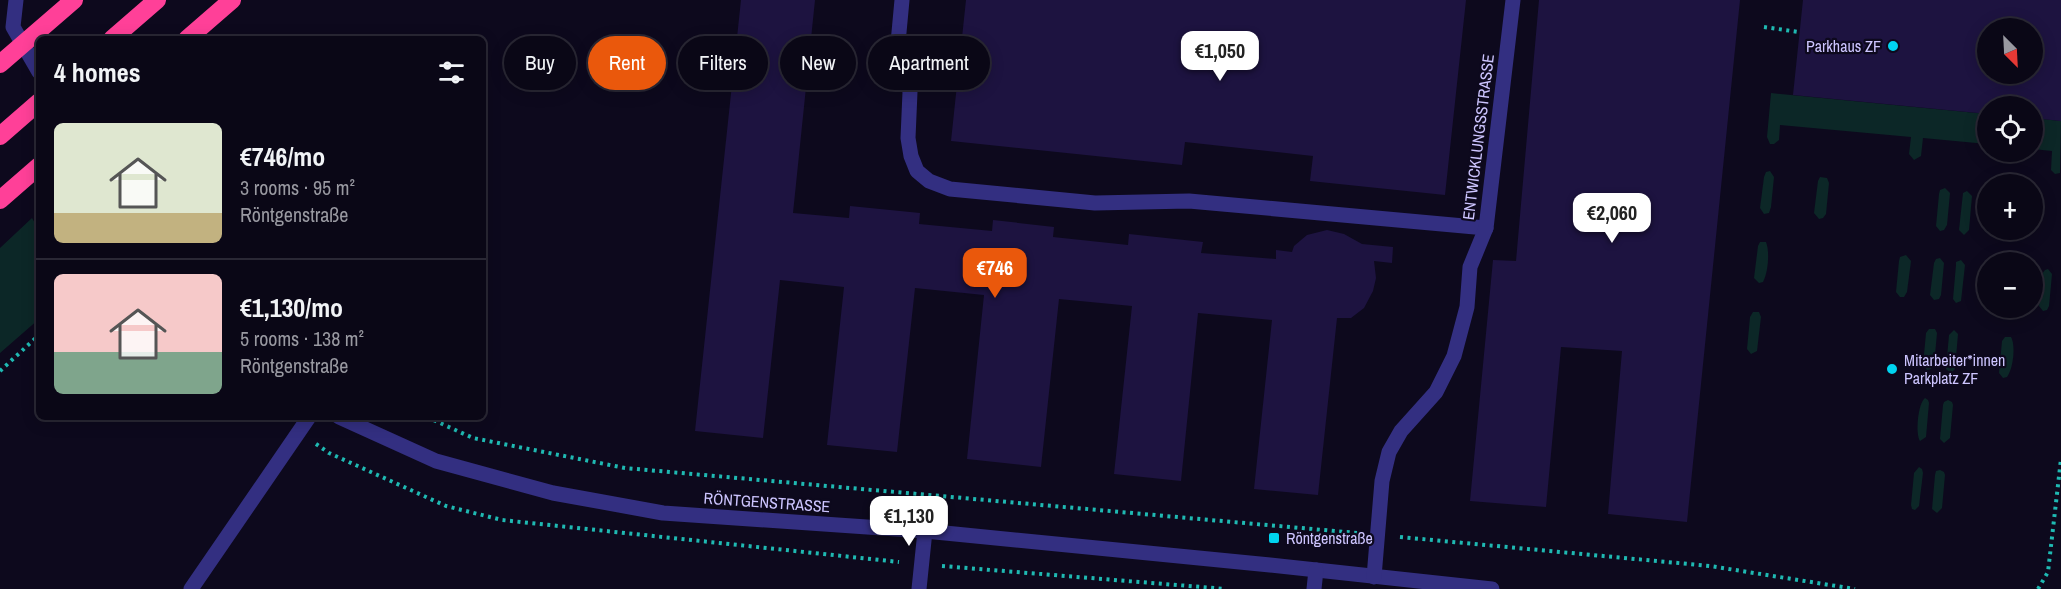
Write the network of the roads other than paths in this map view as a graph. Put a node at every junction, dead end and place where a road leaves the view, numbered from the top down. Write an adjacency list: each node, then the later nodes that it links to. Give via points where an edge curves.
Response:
1 (16, 0): 7 (street)
2 (74, 0): 10 (highway, bridge)
3 (157, 0): 8 (highway)
4 (232, 0): 9 (highway)
5 (902, 0): 16 (street, via 898,43 910,92 908,138 917,171 928,181 950,189 1095,203 1189,201)
6 (1513, 0): 16 (street, ENTWICKLUNGSSTRASSE)
7 (6, 25): 11 (street)
8 (116, 35)
9 (190, 36)
10 (0, 64)
11 (36, 68)
12 (36, 105): 13 (highway, bridge)
13 (0, 136)
14 (36, 169): 15 (highway)
15 (0, 200)
16 (1486, 228): 21 (street, ENTWICKLUNGSSTRASSE, via 1470,267 1467,308 1454,356 1436,392 1401,431 1389,452 1382,481)
17 (307, 420): 22 (street)
18 (346, 420): 19 (street, RÖNTGENSTRASSE, via 436,461 591,501 663,513)
19 (925, 531): 20 (street, RÖNTGENSTRASSE); 23 (street)
20 (1316, 570): 21 (street, RÖNTGENSTRASSE); 24 (street)
21 (1374, 577): 25 (street, RÖNTGENSTRASSE)
22 (191, 589)
23 (919, 589)
24 (1314, 589)
25 (1492, 589)

